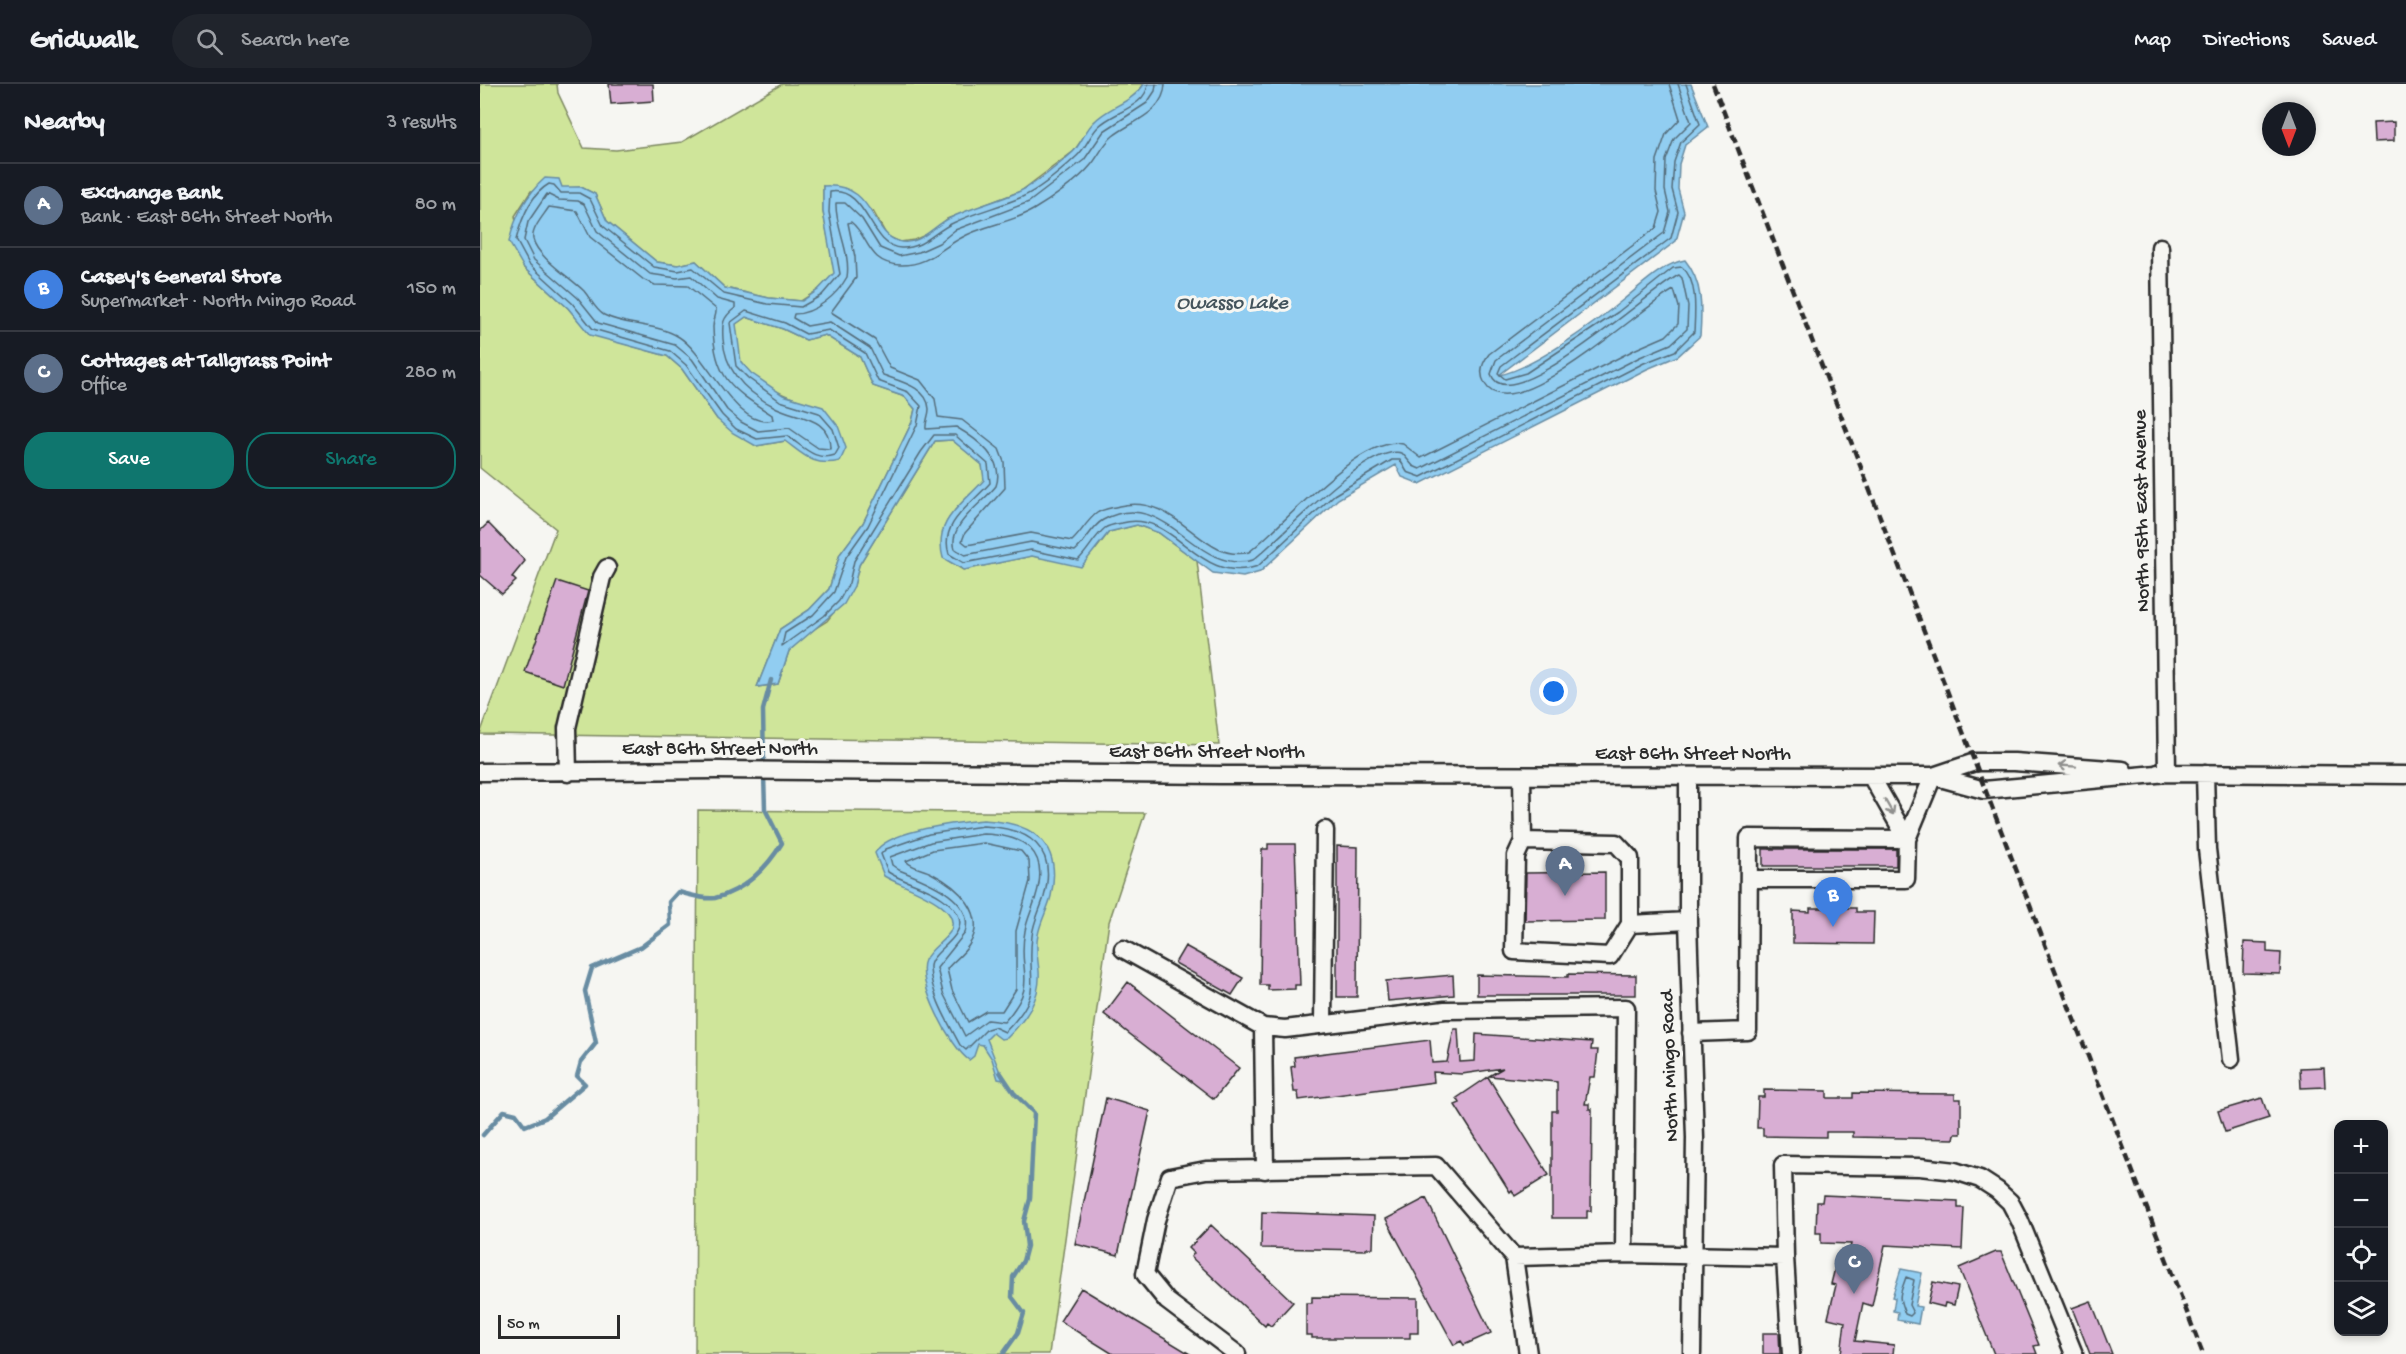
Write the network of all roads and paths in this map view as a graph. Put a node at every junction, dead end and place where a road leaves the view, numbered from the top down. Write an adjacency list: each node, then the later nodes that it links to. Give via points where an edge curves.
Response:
1 (2160, 247): 5 (street, North 95th East Avenue)
2 (607, 568): 4 (street, via 567,728)
3 (480, 772): 4 (street, East 86th Street North)
4 (568, 773): 8 (street, East 86th Street North, via 798,770)
5 (2167, 773): 6 (street, East 86th Street North); 11 (street, East 86th Street North, one-way to 11, via 1975,762); 11 (street, East 86th Street North, via 1984,790)
6 (2205, 773): 7 (street, East 86th Street North); 22 (street, via 2207,849)
7 (2406, 775)
8 (1522, 776): 9 (street, East 86th Street North); 14 (street)
9 (1688, 776): 10 (street, East 86th Street North); 16 (street, North Mingo Road)
10 (1871, 776): 11 (street, East 86th Street North); 13 (street, one-way to 13)
11 (1933, 776): 13 (street)
12 (1325, 830): 19 (street)
13 (1907, 839): 15 (street, via 1906,879); 15 (street, via 1749,838)
14 (1523, 841): 17 (street, via 1616,843 1624,849 1631,867); 17 (street, via 1515,856 1514,951 1610,956)
15 (1749, 879): 21 (street, via 1748,1031)
16 (1688, 921): 17 (street); 21 (street, North Mingo Road)
17 (1630, 924)
18 (1124, 949): 20 (street)
19 (1323, 1024): 20 (street, via 1285,1029); 24 (street, via 1445,1010 1626,1008)
20 (1263, 1027): 23 (street)
21 (1691, 1034): 25 (street, North Mingo Road)
22 (2231, 1059)
23 (1265, 1170): 26 (street, via 1436,1166); 28 (street, via 1206,1170 1170,1177 1145,1274 1167,1301)
24 (1624, 1254): 25 (street); 26 (street)
25 (1695, 1256): 27 (street); 30 (street, North Mingo Road)
26 (1514, 1257): 29 (street)
27 (1785, 1257): 31 (street); 32 (street, via 1783,1164 1920,1167 1980,1179 2010,1202)
28 (1237, 1354)
29 (1528, 1354)
30 (1692, 1354)
31 (1791, 1354)
32 (2074, 1354)

